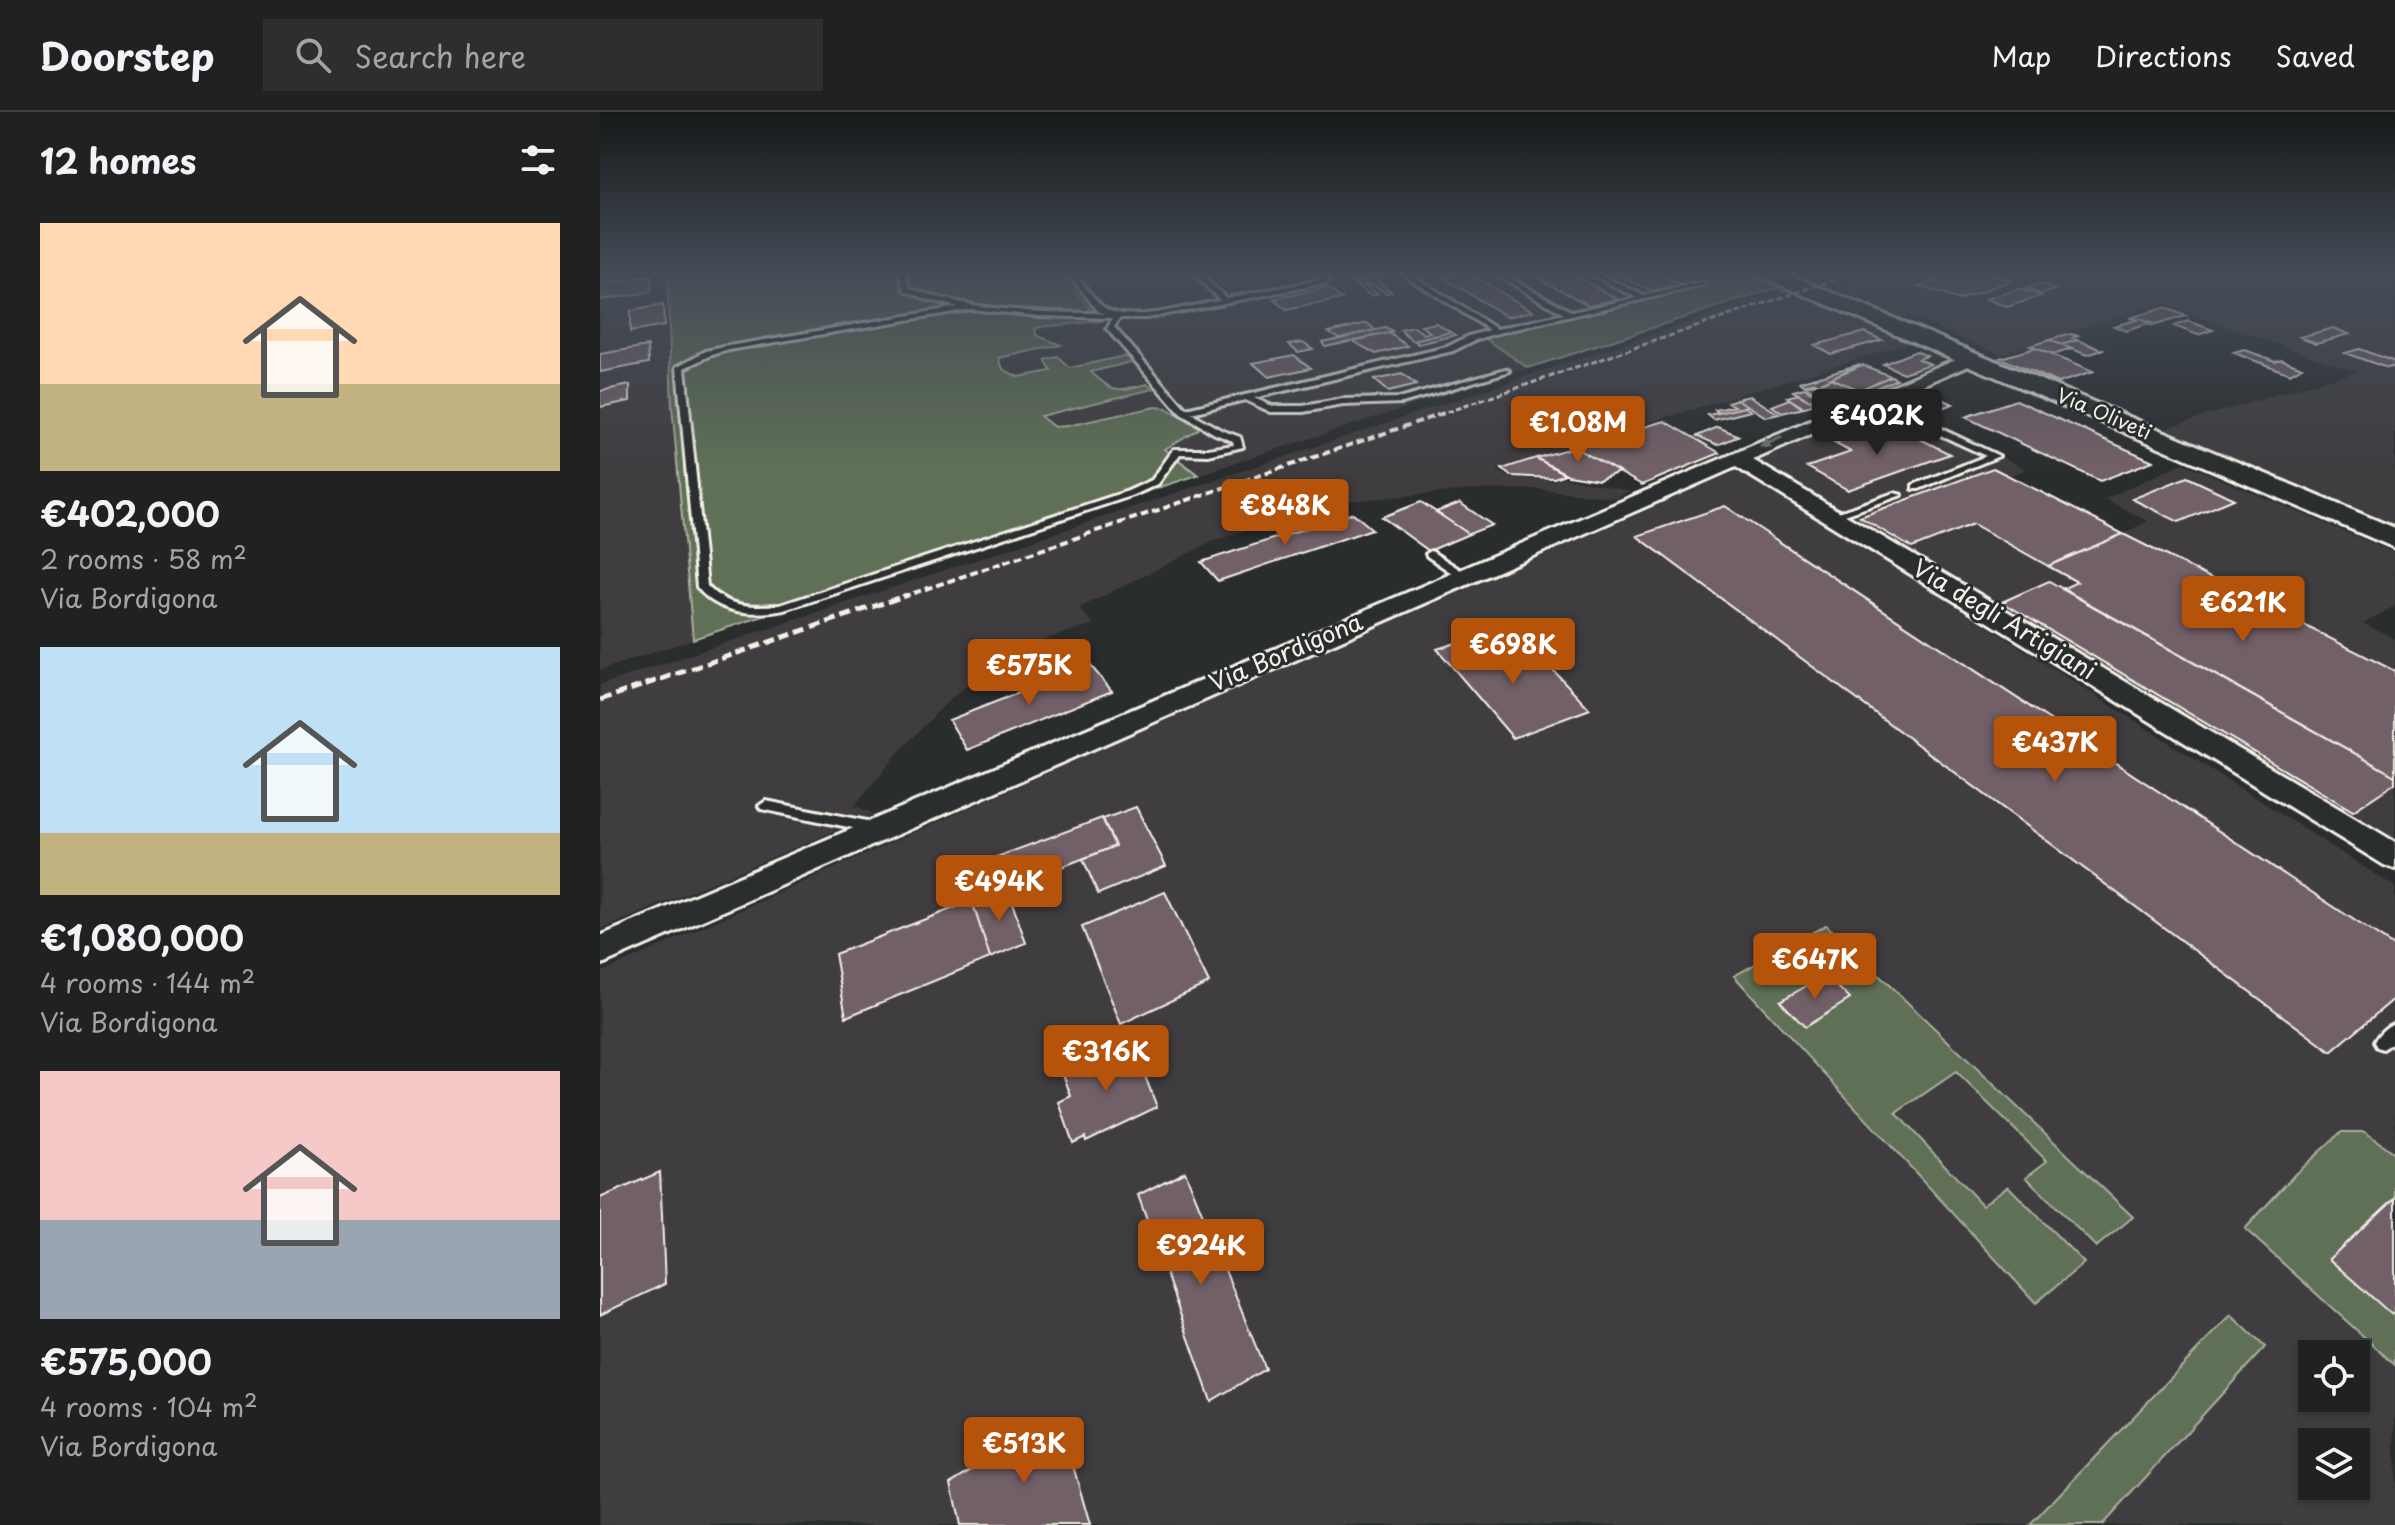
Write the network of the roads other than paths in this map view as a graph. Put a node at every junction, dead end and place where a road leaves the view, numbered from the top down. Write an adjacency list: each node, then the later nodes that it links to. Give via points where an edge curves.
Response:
1 (788, 338): 9 (lane, via 709,353 681,367 702,587 730,608 781,608 1131,493 1155,482 1177,451 1239,447 1237,439)
2 (1120, 338): 9 (lane)
3 (1472, 338): 7 (lane, via 1450,349)
4 (1926, 338): 5 (main road, Via Oliveti)
5 (1972, 357): 8 (street, Via Bordigona); 14 (main road, Via Oliveti)
6 (1506, 371): 7 (lane, via 1402,400 1271,409)
7 (1246, 397): 9 (lane)
8 (1870, 399): 10 (street, Via Bordigona, one-way to 10); 11 (lane, via 1994,456)
9 (1184, 412)
10 (1736, 458): 13 (street, Via degli Artigiani); 16 (street, Via Bordigona)
11 (1916, 487)
12 (1897, 495): 13 (lane)
13 (1832, 516): 19 (street, Via degli Artigiani)
14 (2395, 539)
15 (1431, 554): 16 (lane)
16 (1463, 576): 18 (street, Via Bordigona)
17 (766, 806): 18 (lane)
18 (881, 829): 20 (street, Via Bordigona)
19 (2395, 857)
20 (600, 951)

